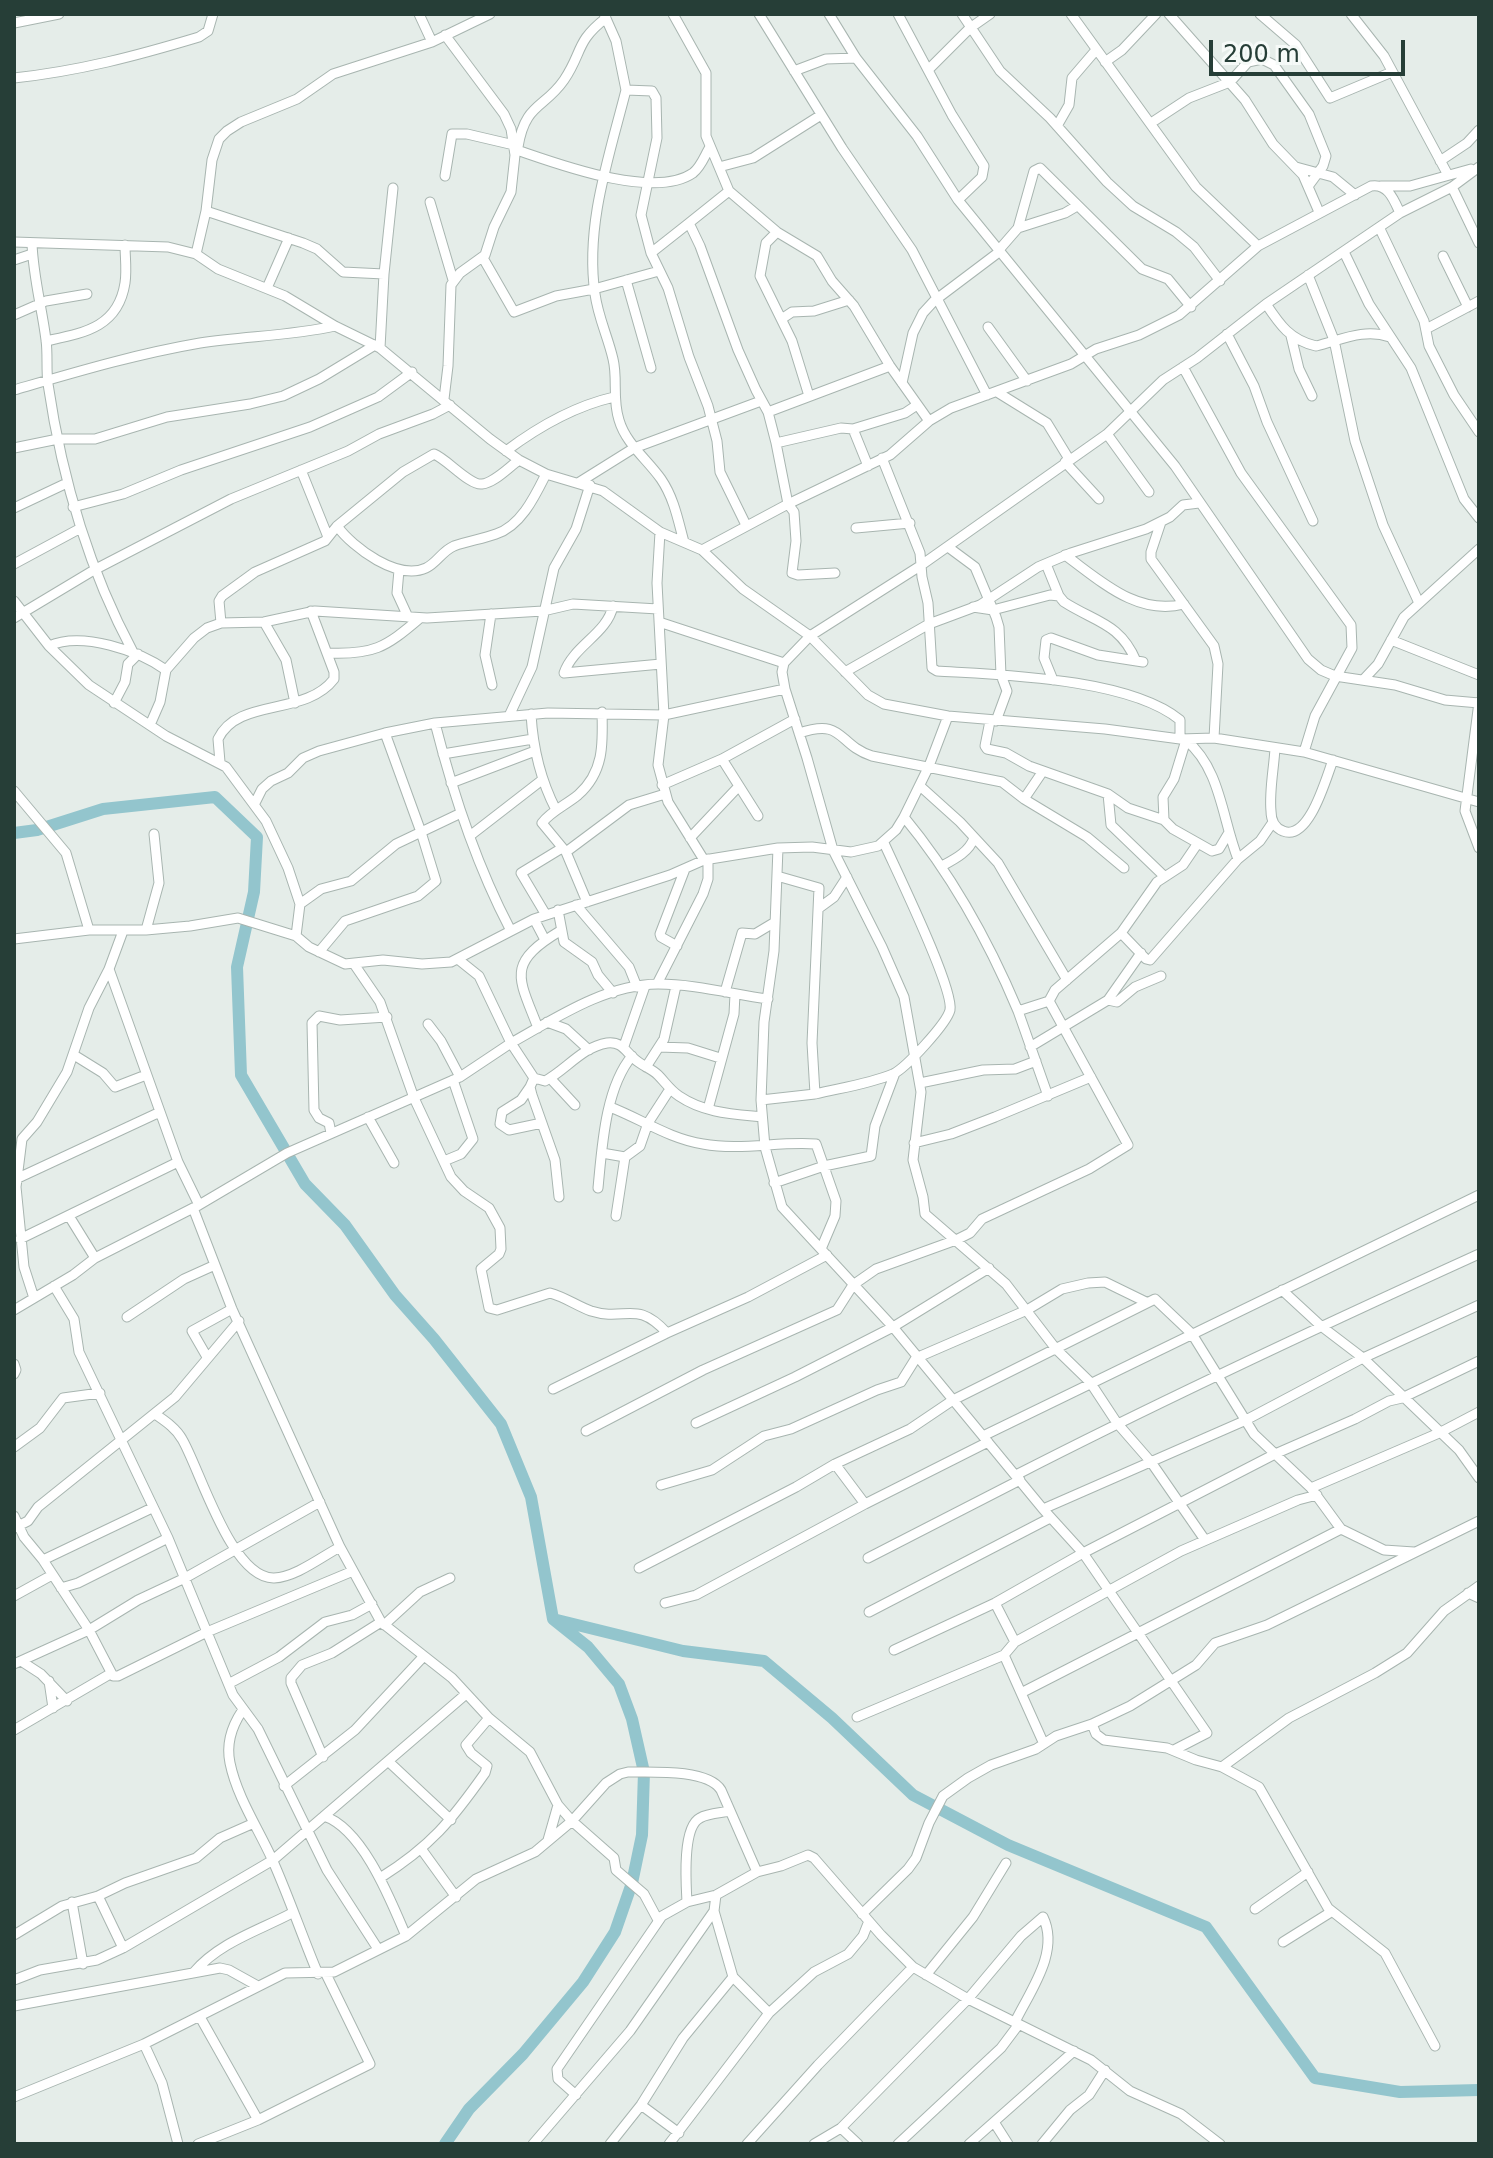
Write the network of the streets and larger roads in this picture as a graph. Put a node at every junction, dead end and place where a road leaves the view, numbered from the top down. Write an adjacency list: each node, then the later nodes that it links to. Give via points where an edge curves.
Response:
1 (59, 14): 17 (street)
2 (213, 14): 27 (street, via 208,31 199,37 121,61)
3 (419, 14): 20 (street)
4 (490, 14): 19 (street)
5 (673, 14): 34 (street, via 706,73)
6 (759, 14): 25 (street)
7 (829, 14): 22 (street)
8 (898, 14): 24 (street)
9 (962, 14): 18 (street)
10 (990, 14): 18 (street)
11 (1071, 14): 21 (street)
12 (1156, 14): 23 (street)
13 (1169, 14): 28 (street)
14 (1260, 14): 26 (street, via 1296,45 1330,98)
15 (1351, 14): 26 (street)
16 (605, 16): 29 (street); 35 (street, via 581,41 562,84 526,119)
17 (14, 23)
18 (970, 28): 24 (street); 32 (street, via 1000,71)
19 (445, 35): 20 (street); 35 (street, via 504,114)
20 (432, 42): 54 (street, via 333,74 297,99 227,131 212,160)
21 (1096, 50): 23 (street); 32 (street, via 1072,78 1069,105)
22 (856, 58): 25 (street, via 826,59); 51 (street, via 901,113)
23 (1105, 62): 31 (street)
24 (928, 70): 51 (street, via 984,166 982,177)
25 (794, 71): 30 (street)
26 (1392, 72): 36 (street)
27 (14, 78)
28 (1230, 82): 31 (street, via 1189,98); 38 (street, via 1273,144); 40 (street, via 1255,59 1274,65 1309,114 1326,156)
29 (626, 90): 43 (street); 44 (street, via 652,91 656,98 657,138)
30 (821, 115): 37 (street, via 753,158); 84 (street)
31 (1151, 123): 66 (street, via 1196,187)
32 (1057, 126): 80 (street, via 1133,206 1194,247)
33 (1479, 130): 36 (street)
34 (710, 147): 37 (street); 44 (street, via 689,175)
35 (515, 150): 42 (street, via 452,134); 43 (street); 73 (street, via 511,192)
36 (1440, 161): 41 (street)
37 (719, 167): 49 (street)
38 (1296, 167): 40 (street); 45 (street)
39 (1478, 168): 41 (street); 47 (street)
40 (1316, 172): 45 (street); 50 (street, via 1333,177)
41 (1448, 175): 46 (street, via 1410,186)
42 (445, 176)
43 (604, 176): 44 (street); 82 (street, via 593,231)
44 (646, 183): 69 (street, via 641,215)
45 (1309, 185): 55 (street)
46 (1381, 186): 50 (street); 56 (street)
47 (1452, 187): 56 (street); 64 (street)
48 (393, 188): 76 (street)
49 (729, 191): 57 (street); 60 (street)
50 (1355, 195): 55 (street)
51 (958, 200): 67 (street)
52 (430, 202): 78 (street)
53 (1077, 206): 58 (street); 58 (street, via 1044,170 1037,169); 89 (street, via 1142,269 1168,279)
54 (206, 211): 61 (street); 71 (street)
55 (1319, 212): 66 (street)
56 (1400, 213): 59 (street)
57 (689, 223): 69 (street); 116 (street)
58 (1018, 228): 67 (street)
59 (1380, 229): 68 (street); 95 (street)
60 (777, 232): 85 (street, via 817,256); 92 (street, via 766,243 760,276)
61 (289, 238): 76 (street, via 317,249 343,272); 81 (street)
62 (14, 242): 63 (street)
63 (32, 243): 65 (street); 70 (street)
64 (1479, 243)
65 (125, 245): 71 (street); 100 (street, via 125,285 110,317 92,330)
66 (1258, 246): 80 (street)
67 (998, 251): 84 (street); 102 (street)
68 (1344, 252): 77 (street); 98 (street)
69 (651, 253): 75 (street)
70 (32, 254): 74 (street); 88 (street)
71 (196, 254): 81 (street, via 218,269)
72 (1443, 256): 90 (street)
73 (483, 258): 78 (street); 82 (street, via 514,312 534,302)
74 (14, 260)
75 (659, 271): 79 (street); 122 (street)
76 (384, 274): 101 (street)
77 (1308, 275): 87 (street); 99 (street)
78 (453, 280): 118 (street)
79 (626, 280): 82 (street); 105 (street)
80 (1220, 281): 89 (street)
81 (267, 288): 93 (street)
82 (594, 289): 114 (street, via 613,359)
83 (87, 294): 88 (street)
84 (939, 299): 109 (street, via 917,322); 111 (street)
85 (849, 300): 92 (street); 103 (street)
86 (1479, 301): 90 (street)
87 (1266, 304): 96 (street); 97 (street)
88 (39, 305): 91 (street); 100 (street)
89 (1191, 307): 102 (street)
90 (1468, 307): 95 (street)
91 (14, 315)
92 (783, 318): 112 (street)
93 (335, 326): 101 (street); 107 (street, via 130,356)
94 (988, 327): 108 (street)
95 (1426, 329): 125 (street, via 1427,342 1454,395)
96 (1227, 334): 104 (street); 148 (street)
97 (1291, 336): 99 (street, via 1316,346); 113 (street)
98 (1391, 337): 99 (street, via 1365,333); 147 (street, via 1411,368 1464,499)
99 (1334, 340): 171 (street, via 1355,441 1389,542)
100 (46, 341): 107 (street)
101 (378, 347): 106 (street); 127 (street, via 283,396 167,417 95,439)
102 (1086, 356): 108 (street); 117 (street)
103 (890, 366): 109 (street); 112 (street)
104 (1183, 367): 115 (street); 200 (street, via 1241,473 1351,625 1352,648)
105 (651, 368)
106 (412, 372): 118 (street); 145 (street, via 378,397 310,427)
107 (48, 380): 110 (street); 127 (street)
108 (1027, 381): 111 (street)
109 (902, 383): 119 (street)
110 (14, 390)
111 (992, 394): 123 (street); 134 (street, via 1044,420)
112 (809, 396): 120 (street)
113 (1312, 396)
114 (614, 397): 130 (street, via 618,419); 131 (street, via 538,429)
115 (1139, 400): 117 (street); 121 (street)
116 (761, 401): 120 (street); 122 (street)
117 (1122, 401): 121 (street)
118 (447, 402): 131 (street); 136 (street, via 423,418)
119 (917, 405): 123 (street); 124 (street)
120 (768, 412): 128 (street)
121 (1131, 412): 126 (street); 143 (street)
122 (711, 418): 130 (street); 151 (street, via 720,472)
123 (929, 421): 132 (street)
124 (853, 429): 128 (street); 135 (street)
125 (1479, 432)
126 (1107, 434): 134 (street); 141 (street)
127 (58, 439): 129 (street); 138 (street)
128 (776, 443): 144 (street)
129 (14, 448)
130 (634, 448): 139 (street); 157 (street, via 670,495)
131 (506, 451): 133 (street)
132 (882, 458): 135 (street); 150 (street)
133 (519, 460): 137 (street); 152 (street, via 479,485 434,454 403,472)
134 (1067, 461): 142 (street); 158 (street)
135 (868, 466): 144 (street)
136 (301, 470): 156 (street); 165 (street, via 231,499)
137 (546, 474): 139 (street); 166 (street, via 528,506 504,531 453,546 423,569)
138 (67, 483): 145 (street); 146 (street)
139 (578, 483): 140 (street)
140 (590, 485): 155 (street); 178 (street, via 576,529 554,568)
141 (1149, 492)
142 (1099, 499)
143 (1199, 503): 149 (street, via 1183,505); 200 (street, via 1308,659)
144 (788, 504): 151 (street); 167 (street, via 794,512 796,541 792,573)
145 (73, 507): 154 (street)
146 (14, 508)
147 (1479, 518)
148 (1313, 521)
149 (1161, 522): 161 (street); 172 (street, via 1151,559)
150 (910, 523): 153 (street); 164 (street)
151 (746, 525): 160 (street)
152 (337, 526): 156 (street); 166 (street, via 368,554)
153 (856, 528)
154 (79, 529): 162 (street); 165 (street)
155 (660, 532): 157 (street); 175 (street)
156 (328, 537): 185 (street, via 255,572 222,596)
157 (684, 542): 160 (street)
158 (948, 547): 164 (street); 169 (street, via 975,567)
159 (1479, 549): 171 (street)
160 (702, 550): 188 (street, via 743,589)
161 (1065, 555): 163 (street); 172 (street, via 1133,601 1163,608)
162 (14, 564)
163 (1046, 564): 168 (street); 169 (street)
164 (920, 566): 186 (street); 188 (street)
165 (94, 570): 180 (street); 187 (street)
166 (399, 570): 181 (street, via 397,593)
167 (835, 573)
168 (1059, 596): 176 (street); 201 (street, via 1114,629 1139,661 1098,655 1051,638 1043,653)
169 (988, 600): 174 (street); 176 (street)
170 (14, 601): 180 (street)
171 (1419, 603): 189 (street)
172 (1184, 604): 219 (street, via 1214,646)
173 (613, 606): 175 (street); 178 (street, via 573,604); 195 (street, via 605,625 588,638 564,673)
174 (973, 607): 176 (street); 186 (street)
175 (658, 609): 184 (street)
176 (993, 610): 198 (street)
177 (311, 611): 181 (street); 183 (street); 193 (street)
178 (543, 611): 179 (street); 211 (street, via 529,678)
179 (491, 614): 182 (street); 203 (street, via 485,655)
180 (18, 616): 191 (street)
181 (408, 617): 182 (street)
182 (420, 618): 193 (street, via 370,652)
183 (264, 622): 185 (street); 207 (street, via 286,660)
184 (659, 622): 194 (street); 195 (street)
185 (221, 623): 196 (street, via 194,638)
186 (929, 624): 197 (street); 198 (street, via 930,664 937,671)
187 (125, 636): 190 (street); 192 (street)
188 (810, 636): 194 (street); 197 (street)
189 (1391, 640): 199 (street); 202 (street)
190 (104, 644): 191 (street, via 65,640); 192 (street)
191 (49, 646): 206 (street)
192 (136, 653): 196 (street); 206 (street)
193 (327, 653): 207 (street, via 334,679 317,696)
194 (784, 663): 204 (street)
195 (661, 664): 210 (street)
196 (166, 670): 216 (street)
197 (845, 672): 212 (street, via 876,701)
198 (1001, 675): 201 (street); 214 (street, via 1007,691)
199 (1479, 675)
200 (1335, 676): 202 (street); 224 (street)
201 (1053, 680): 221 (street, via 1126,694 1161,707 1180,720)
202 (1363, 680): 205 (street, via 1445,700)
203 (492, 685)
204 (785, 689): 210 (street); 213 (street)
205 (1479, 702): 239 (street)
206 (114, 703): 216 (street)
207 (295, 703): 228 (street, via 261,710 227,726 218,739)
208 (602, 712): 209 (street); 210 (street); 242 (street, via 599,766 579,794)
209 (531, 714): 211 (street); 220 (street)
210 (664, 715): 235 (street, via 658,765)
211 (509, 716): 215 (street)
212 (948, 716): 214 (street); 229 (street)
213 (795, 719): 218 (street); 226 (street)
214 (993, 721): 221 (street); 230 (street, via 985,748)
215 (435, 723): 217 (street); 225 (street)
216 (150, 725): 228 (street)
217 (385, 733): 241 (street, via 303,758 262,789); 248 (street)
218 (799, 733): 229 (street, via 823,726 862,752); 259 (street)
219 (1214, 738): 221 (street); 222 (street)
220 (533, 739): 223 (street); 225 (street)
221 (1183, 740): 246 (street, via 1174,779 1163,797); 250 (street, via 1211,771)
222 (1275, 748): 224 (street); 247 (street)
223 (535, 751): 231 (street); 232 (street)
224 (1304, 752): 227 (street)
225 (443, 754): 232 (street)
226 (722, 759): 233 (street); 235 (street)
227 (1333, 760): 239 (street); 247 (street, via 1313,812 1297,831 1279,830)
228 (220, 762): 241 (street)
229 (929, 766): 234 (street); 238 (street, via 1002,782)
230 (1043, 771): 237 (street); 238 (street)
231 (542, 780): 242 (street); 251 (street)
232 (451, 783): 243 (street)
233 (739, 786): 244 (street); 252 (street)
234 (920, 786): 245 (street); 254 (street)
235 (664, 789): 252 (street); 258 (street, via 629,805)
236 (14, 791): 277 (street, via 66,853)
237 (1108, 794): 246 (street, via 1128,808); 266 (street, via 1111,825)
238 (1024, 799): 263 (street, via 1087,837)
239 (1466, 800): 240 (street); 257 (street)
240 (1479, 802)
241 (255, 803): 269 (street)
242 (556, 810): 258 (street, via 542,823)
243 (461, 813): 248 (street); 251 (street)
244 (758, 816)
245 (904, 817): 253 (street); 262 (street)
246 (1164, 820): 255 (street)
247 (1273, 822): 261 (street)
248 (421, 832): 269 (street, via 396,844 351,881 321,889); 286 (street, via 436,878 433,885 418,896 345,921)
249 (154, 834): 278 (street, via 159,883)
250 (1228, 834): 255 (street, via 1216,851); 261 (street)
251 (471, 835): 276 (street, via 485,880)
252 (690, 838): 260 (street)
253 (884, 843): 259 (street, via 851,852); 315 (street, via 950,1002 948,1014)
254 (974, 843): 262 (street); 292 (street, via 998,863)
255 (1198, 843): 266 (street, via 1183,865)
256 (778, 848): 259 (street); 260 (street); 265 (street)
257 (1479, 848)
258 (564, 850): 268 (street); 273 (street, via 521,873)
259 (833, 850): 267 (street)
260 (706, 859): 264 (street); 285 (street, via 708,879)
261 (1238, 859): 287 (street, via 1150,960)
262 (942, 866): 301 (street)
263 (1124, 868)
264 (685, 869): 268 (street); 285 (street, via 660,934)
265 (777, 876): 271 (street, via 818,886); 275 (street)
266 (1164, 876): 281 (street)
267 (847, 877): 271 (street); 315 (street, via 899,984)
268 (587, 902): 270 (street)
269 (300, 904): 282 (street)
270 (576, 905): 272 (street); 294 (street)
271 (819, 908): 327 (street, via 812,1043)
272 (558, 910): 273 (street); 280 (street)
273 (546, 915): 274 (street)
274 (534, 919): 276 (street); 284 (street)
275 (775, 922): 297 (street, via 755,934 742,933); 298 (street)
276 (510, 929): 288 (street)
277 (89, 930): 279 (street); 283 (street)
278 (146, 930): 279 (street); 282 (street, via 238,918)
279 (123, 931): 290 (street)
280 (560, 931): 284 (street); 296 (street, via 567,945 592,962)
281 (1121, 933): 287 (street); 292 (street)
282 (296, 936): 286 (street)
283 (14, 939)
284 (545, 940): 302 (street, via 529,954 519,976)
285 (677, 946): 293 (street)
286 (319, 952): 289 (street)
287 (1141, 953): 299 (street)
288 (459, 960): 289 (street); 308 (street, via 479,976)
289 (354, 964): 303 (street)
290 (109, 969): 313 (street); 320 (street)
291 (1161, 976): 299 (street, via 1117,1002)
292 (1067, 980): 300 (street)
293 (657, 984): 294 (street); 295 (street)
294 (641, 986): 296 (street); 309 (street)
295 (676, 986): 297 (street); 310 (street)
296 (613, 993): 304 (street)
297 (730, 993): 298 (street); 316 (street, via 734,1014)
298 (768, 999): 330 (street)
299 (1108, 1000): 307 (street)
300 (1049, 1001): 301 (street); 307 (street)
301 (1018, 1011): 311 (street)
302 (533, 1016): 304 (street); 306 (street)
303 (387, 1017): 329 (street); 339 (street, via 319,1016 312,1023 314,1110 329,1123)
304 (549, 1022): 306 (street); 312 (street, via 566,1029)
305 (428, 1024): 322 (street)
306 (538, 1028): 308 (street)
307 (1063, 1028): 311 (street); 321 (street)
308 (511, 1043): 322 (street); 324 (street)
309 (624, 1046): 312 (street, via 604,1044); 314 (street)
310 (659, 1047): 316 (street, via 688,1048); 318 (street)
311 (1030, 1047): 317 (street)
312 (589, 1050): 323 (street)
313 (74, 1055): 320 (street, via 115,1087); 340 (street, via 49,1103)
314 (632, 1056): 318 (street); 332 (street)
315 (915, 1057): 319 (street); 325 (street)
316 (720, 1058): 333 (street)
317 (1036, 1061): 325 (street); 328 (street)
318 (646, 1067): 326 (street)
319 (895, 1073): 327 (street); 348 (street, via 875,1126 871,1156)
320 (146, 1075): 334 (street)
321 (1091, 1077): 328 (street); 358 (street, via 1126,1148 982,1219)
322 (456, 1078): 329 (street); 345 (street, via 473,1139 461,1154)
323 (550, 1078): 324 (street); 331 (street)
324 (532, 1082): 337 (street); 337 (street, via 521,1100 502,1112 500,1124 509,1130)
325 (920, 1083): 341 (street)
326 (670, 1089): 333 (street); 338 (street)
327 (815, 1094): 330 (street)
328 (1048, 1096): 341 (street)
329 (414, 1098): 335 (street); 345 (street)
330 (761, 1100): 336 (street)
331 (575, 1105)
332 (610, 1107): 338 (street); 343 (street)
333 (708, 1109): 336 (street)
334 (160, 1112): 346 (street); 350 (street)
335 (368, 1117): 339 (street); 347 (street)
336 (762, 1117): 342 (street)
337 (542, 1123): 353 (street, via 555,1160)
338 (648, 1123): 342 (street, via 706,1145); 344 (street, via 640,1146)
339 (331, 1133): 354 (street)
340 (18, 1142): 350 (street)
341 (914, 1143): 358 (street, via 925,1214)
342 (765, 1147): 348 (street, via 816,1144); 349 (street)
343 (602, 1153): 344 (street); 351 (street)
344 (625, 1157): 356 (street)
345 (444, 1161): 377 (street, via 457,1184 489,1208 501,1234 499,1254 481,1269 489,1308 550,1293 596,1312 645,1314)
346 (178, 1162): 354 (street); 355 (street)
347 (394, 1163)
348 (824, 1166): 349 (street); 359 (street, via 836,1211)
349 (774, 1183): 359 (street, via 782,1207)
350 (15, 1185): 357 (street)
351 (598, 1188)
352 (1479, 1195): 366 (street)
353 (559, 1197)
354 (196, 1206): 361 (street); 362 (street)
355 (69, 1216): 357 (street); 361 (street)
356 (616, 1216)
357 (20, 1239): 367 (street)
358 (956, 1240): 363 (street); 364 (street, via 876,1269)
359 (824, 1252): 364 (street); 377 (street, via 748,1297)
360 (1479, 1254): 375 (street)
361 (95, 1258): 365 (street)
362 (215, 1265): 370 (street); 373 (street)
363 (989, 1268): 372 (street); 376 (street)
364 (853, 1285): 376 (street); 397 (street, via 837,1310 703,1370)
365 (54, 1286): 367 (street); 389 (street, via 74,1319 79,1352)
366 (1282, 1290): 375 (street); 378 (street)
367 (34, 1298): 371 (street)
368 (1146, 1302): 372 (street, via 1110,1283 1088,1283 1062,1289); 378 (street, via 1157,1300); 379 (street)
369 (1479, 1305): 382 (street)
370 (232, 1309): 374 (street); 380 (street, via 192,1331)
371 (14, 1310)
372 (1027, 1310): 379 (street); 381 (street)
373 (127, 1317)
374 (239, 1321): 380 (street); 409 (street)
375 (1321, 1326): 382 (street); 386 (street)
376 (893, 1327): 381 (street); 395 (street)
377 (667, 1333): 388 (street)
378 (1192, 1334): 386 (street); 387 (street)
379 (1056, 1349): 387 (street); 391 (street)
380 (207, 1357): 393 (street)
381 (916, 1358): 391 (street); 407 (street, via 901,1382 764,1436 712,1470)
382 (1363, 1358): 390 (street); 394 (street)
383 (1479, 1361): 390 (street)
384 (14, 1364): 385 (street)
385 (14, 1374)
386 (1217, 1376): 394 (street); 396 (street)
387 (1090, 1382): 396 (street); 400 (street)
388 (553, 1389)
389 (100, 1393): 399 (street); 401 (street, via 63,1398 40,1428)
390 (1402, 1398): 398 (street); 402 (street)
391 (953, 1400): 400 (street); 404 (street, via 910,1429)
392 (1479, 1412): 398 (street)
393 (155, 1414): 399 (street); 421 (street, via 182,1439 211,1507)
394 (1244, 1421): 402 (street); 403 (street)
395 (696, 1423)
396 (1117, 1423): 403 (street); 406 (street)
397 (586, 1431)
398 (1439, 1433): 405 (street); 408 (street)
399 (121, 1438): 412 (street); 416 (street, via 28,1521)
400 (986, 1439): 406 (street); 411 (street)
401 (14, 1447)
402 (1275, 1454): 408 (street); 410 (street)
403 (1151, 1462): 410 (street); 413 (street)
404 (835, 1464): 411 (street); 426 (street)
405 (1478, 1472)
406 (1018, 1477): 413 (street); 424 (street)
407 (661, 1485)
408 (1314, 1492): 417 (street); 419 (street)
409 (320, 1502): 420 (street); 421 (street)
410 (1180, 1503): 419 (street); 423 (street)
411 (865, 1504): 437 (street, via 696,1595)
412 (152, 1508): 418 (street); 425 (street)
413 (1043, 1509): 414 (street)
414 (1050, 1518): 423 (street); 440 (street)
415 (1479, 1521): 422 (street)
416 (15, 1523): 425 (street)
417 (1341, 1529): 422 (street, via 1384,1550); 444 (street)
418 (168, 1538): 429 (street); 432 (street)
419 (1205, 1540): 433 (street)
420 (340, 1547): 421 (street, via 274,1578 256,1573); 427 (street)
421 (237, 1550): 429 (street)
422 (1414, 1552): 451 (street, via 1267,1625 1215,1643)
423 (1083, 1553): 433 (street); 438 (street)
424 (868, 1558)
425 (43, 1560): 428 (street)
426 (639, 1568)
427 (353, 1571): 439 (street); 443 (street)
428 (52, 1575): 432 (street); 435 (street)
429 (185, 1578): 442 (street); 443 (street)
430 (450, 1578): 441 (street, via 424,1590)
431 (1479, 1586): 434 (street)
432 (61, 1588): 442 (street)
433 (1109, 1591): 444 (street); 445 (street)
434 (1468, 1593): 436 (street); 467 (street, via 1407,1653 1289,1718)
435 (14, 1596)
436 (1479, 1598)
437 (665, 1603)
438 (995, 1603): 445 (street); 446 (street)
439 (372, 1604): 441 (street); 453 (street, via 325,1622 279,1657)
440 (869, 1612)
441 (383, 1623): 448 (street); 465 (street, via 302,1665 291,1678)
442 (89, 1630): 449 (street); 450 (street)
443 (207, 1632): 450 (street, via 118,1676); 453 (street)
444 (1137, 1632): 451 (street); 454 (street)
445 (1015, 1642): 447 (street)
446 (894, 1650)
447 (1004, 1655): 454 (street); 459 (street)
448 (423, 1657): 455 (street); 465 (street)
449 (18, 1662): 452 (street)
450 (110, 1674): 456 (street)
451 (1173, 1680): 461 (street); 464 (street, via 1207,1733)
452 (49, 1681): 456 (street); 457 (street)
453 (230, 1683): 458 (street)
454 (1021, 1693): 463 (street)
455 (466, 1694): 460 (street); 466 (street)
456 (67, 1701): 457 (street)
457 (53, 1708): 462 (street)
458 (242, 1711): 468 (street, via 258,1729); 475 (street, via 231,1730 229,1761)
459 (857, 1717)
460 (489, 1718): 469 (street, via 530,1752); 473 (street, via 466,1745 487,1768)
461 (1092, 1724): 463 (street); 464 (street, via 1104,1740)
462 (14, 1730)
463 (1043, 1742): 493 (street, via 946,1792 916,1858)
464 (1174, 1750): 467 (street)
465 (323, 1757): 468 (street)
466 (389, 1762): 472 (street); 473 (street)
467 (1222, 1767): 482 (street, via 1252,1781 1266,1795)
468 (284, 1786): 471 (street)
469 (558, 1805): 474 (street); 477 (street)
470 (730, 1811): 474 (street, via 718,1785 709,1779 628,1772 606,1783); 481 (street); 488 (street, via 701,1817 692,1825)
471 (299, 1817): 472 (street); 476 (street)
472 (322, 1818): 476 (street); 483 (street, via 343,1827)
473 (451, 1820): 478 (street)
474 (572, 1821): 477 (street); 494 (street, via 612,1855 616,1870 640,1890)
475 (254, 1823): 479 (street); 485 (street, via 220,1838 196,1858)
476 (305, 1830): 479 (street); 499 (street)
477 (548, 1841): 486 (street, via 476,1879)
478 (422, 1850): 483 (street); 486 (street)
479 (273, 1860): 492 (street); 498 (street)
480 (1006, 1863): 504 (street, via 973,1917)
481 (757, 1872): 484 (street); 493 (street, via 808,1855)
482 (1308, 1872): 489 (street); 491 (street)
483 (380, 1878): 496 (street)
484 (716, 1895): 488 (street); 490 (street)
485 (98, 1896): 487 (street); 498 (street)
486 (456, 1897): 496 (street)
487 (72, 1902): 495 (street); 500 (street)
488 (687, 1902): 494 (street)
489 (1255, 1909)
490 (714, 1911): 505 (street); 519 (street, via 630,2031)
491 (1331, 1912): 497 (street); 516 (street, via 1385,1953)
492 (292, 1913): 502 (street, via 222,1946); 503 (street)
493 (865, 1917): 501 (street); 512 (street, via 863,1936 848,1954 814,1972)
494 (658, 1920): 519 (street, via 557,2069 558,2079)
495 (14, 1935)
496 (406, 1936): 499 (street)
497 (1283, 1942)
498 (123, 1948): 500 (street)
499 (378, 1949): 503 (street)
500 (83, 1964): 507 (street)
501 (913, 1967): 504 (street); 531 (street)
502 (194, 1972): 506 (street, via 220,1968); 511 (street)
503 (322, 1974): 508 (street, via 285,1973); 522 (street, via 370,2064)
504 (926, 1975): 510 (street)
505 (733, 1977): 512 (street); 521 (street, via 683,2038)
506 (242, 1979): 508 (street); 509 (street)
507 (14, 1980)
508 (256, 1985): 509 (street)
509 (241, 1994): 513 (street)
510 (968, 1999): 514 (street); 514 (street, via 1043,1917 1047,1954); 524 (street)
511 (14, 2006)
512 (769, 2013): 525 (street)
513 (200, 2017): 515 (street); 522 (street)
514 (1017, 2023): 517 (street); 534 (street, via 1001,2048)
515 (144, 2044): 520 (street); 526 (street, via 162,2083)
516 (1435, 2046)
517 (1074, 2051): 518 (street); 523 (street)
518 (1105, 2070): 537 (street, via 1089,2095); 538 (street, via 1130,2091 1181,2114)
519 (576, 2095): 528 (street)
520 (14, 2097)
521 (641, 2105): 525 (street); 529 (street)
522 (258, 2120): 527 (street)
523 (994, 2122): 535 (street); 536 (street)
524 (841, 2128): 532 (street); 533 (street)
525 (679, 2133): 530 (street)
526 (178, 2144)
527 (198, 2144)
528 (533, 2144)
529 (610, 2144)
530 (669, 2144)
531 (747, 2144)
532 (814, 2144)
533 (858, 2144)
534 (898, 2144)
535 (969, 2144)
536 (1008, 2144)
537 (1042, 2144)
538 (1220, 2144)

